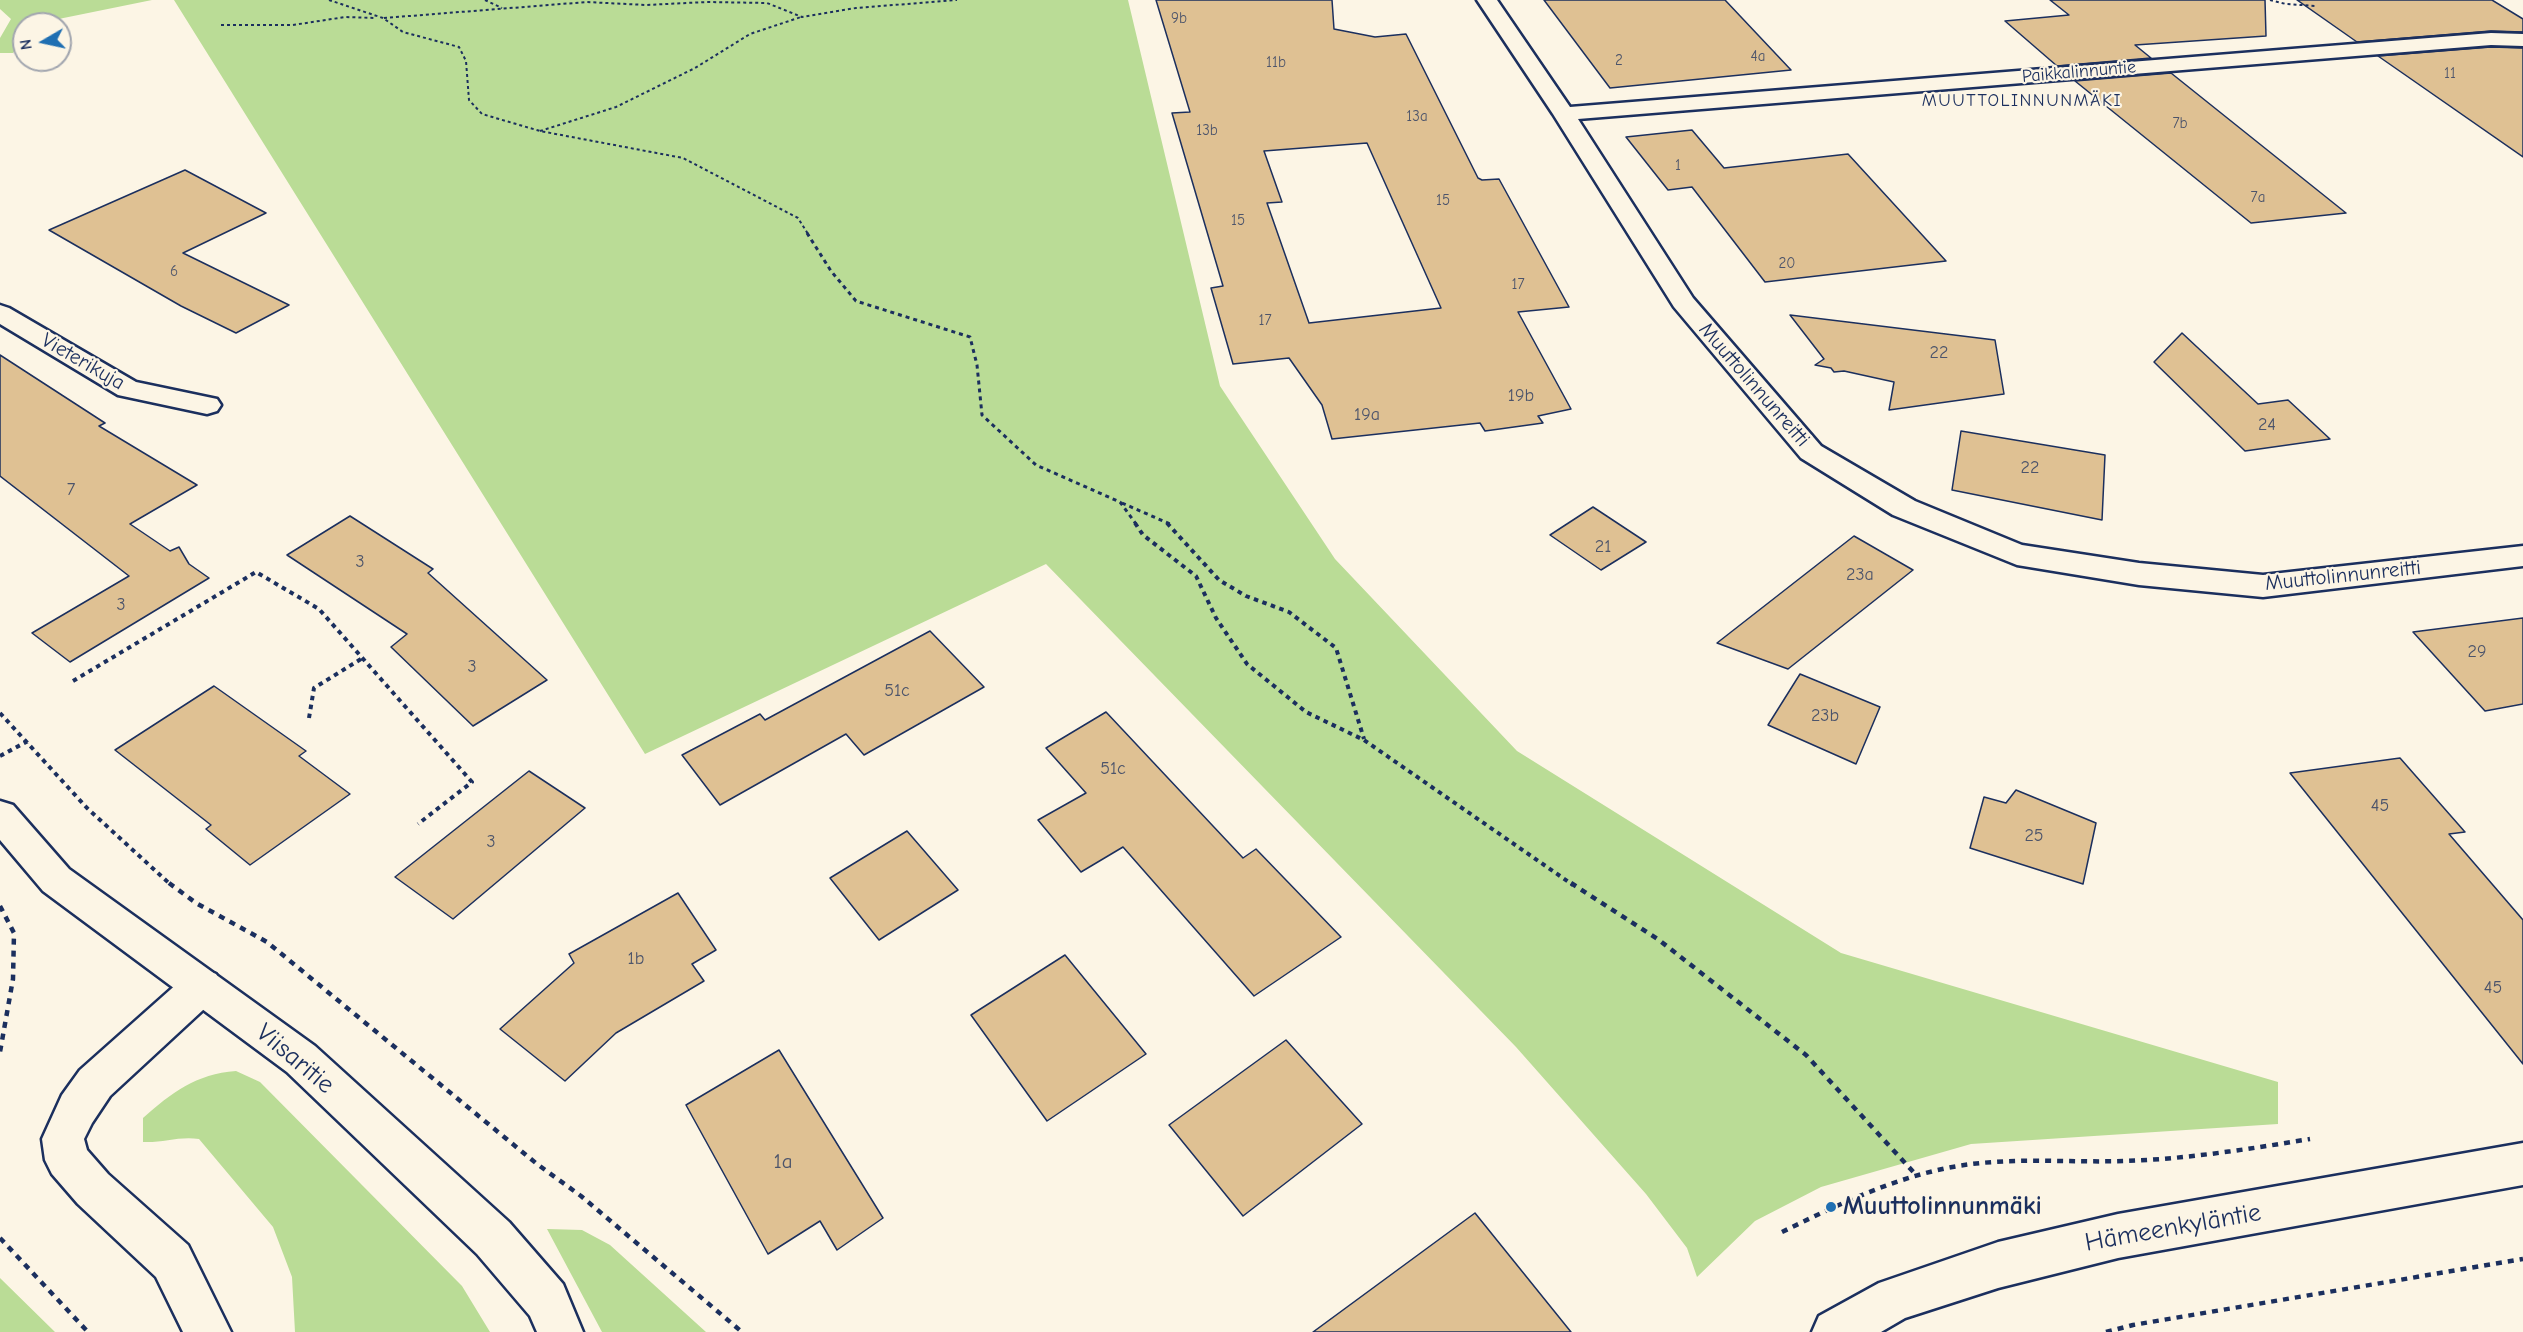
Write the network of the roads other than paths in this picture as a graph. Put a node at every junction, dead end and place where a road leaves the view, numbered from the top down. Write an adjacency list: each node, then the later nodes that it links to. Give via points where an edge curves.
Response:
1 (1487, 0): 3 (street, Muuttolinnunreitti)
2 (2523, 39): 3 (street, Paikkalinnuntie)
3 (1564, 114): 6 (street, Muuttolinnunreitti, via 1683,302 1811,452 1904,508 2018,555 2139,574 2263,586)
4 (0, 313): 5 (street, Vieterikuja, via 128,388)
5 (207, 405)
6 (2523, 556)
7 (0, 815): 8 (street, Viisaritie, via 56,880)
8 (202, 986): 10 (street, via 95,1083 63,1139 67,1160 172,1261); 11 (street, Viisaritie, via 301,1059 493,1238 547,1300)
9 (2523, 1164): 12 (street, Hämeenkyläntie, via 2118,1236 2020,1259 1895,1299)
10 (208, 1332)
11 (560, 1332)
12 (1835, 1332)

